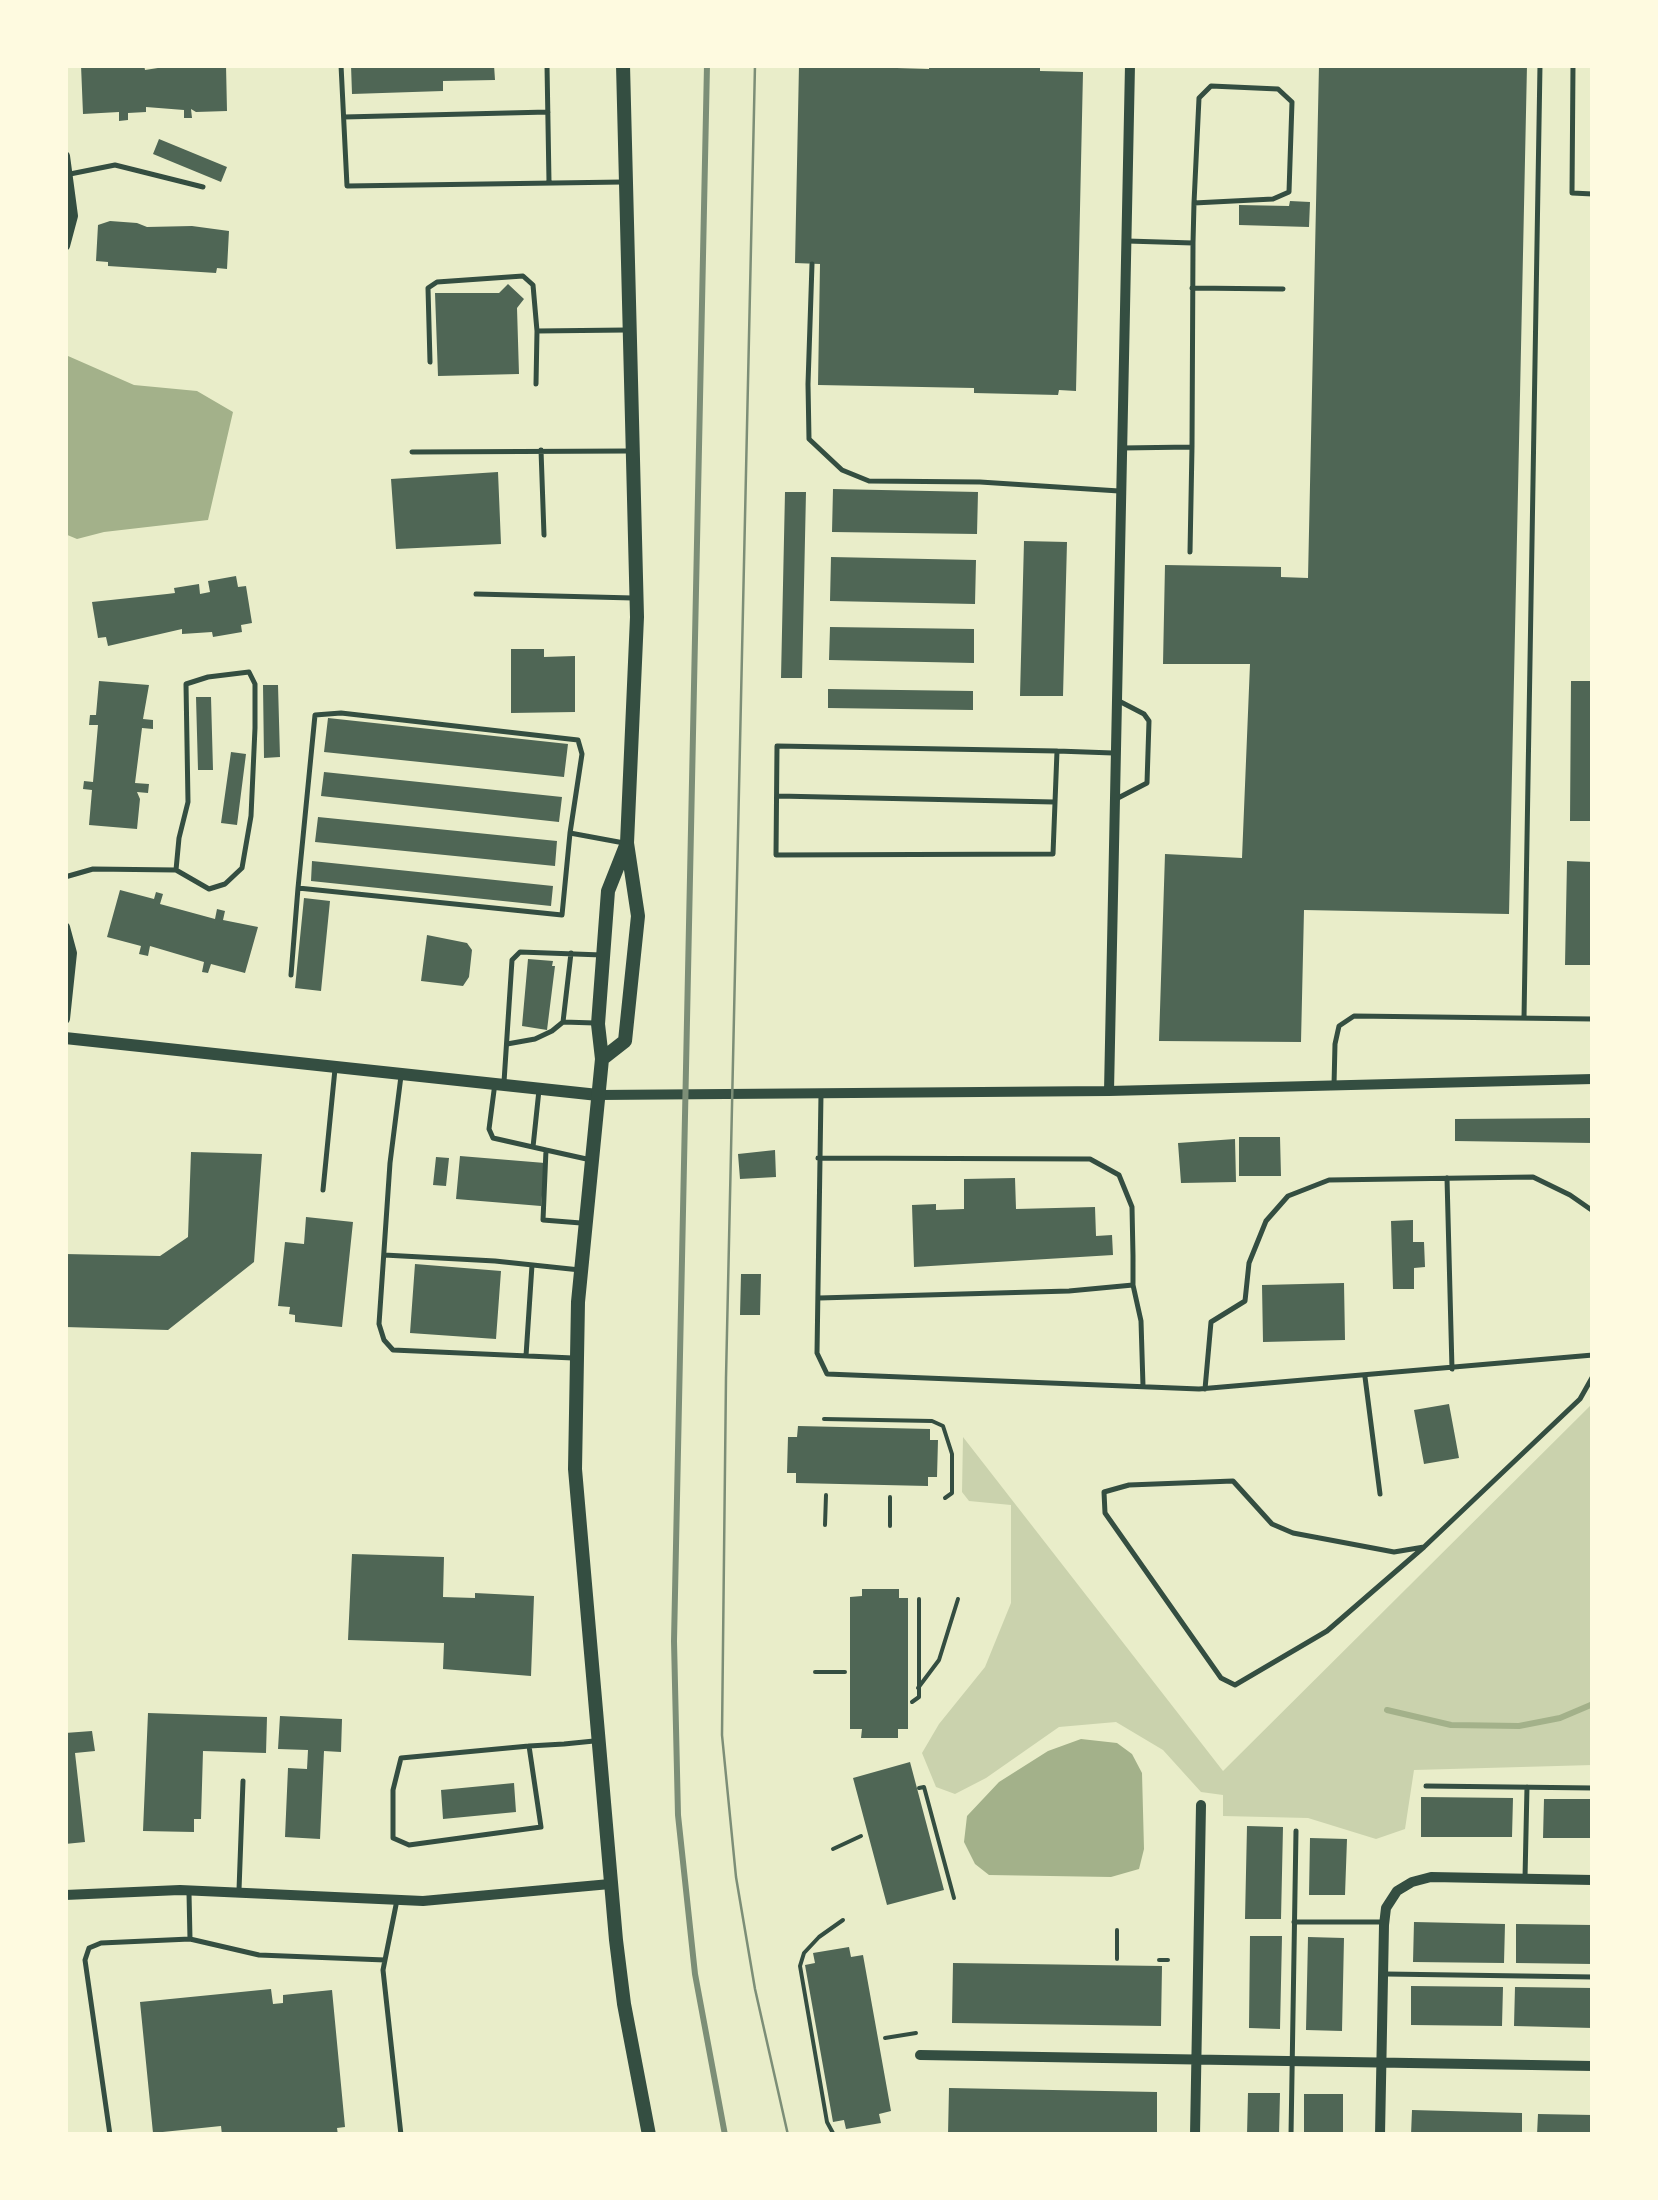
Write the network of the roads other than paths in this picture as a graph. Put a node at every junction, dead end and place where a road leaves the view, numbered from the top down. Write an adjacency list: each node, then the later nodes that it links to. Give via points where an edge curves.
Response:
1 (342, 65): 8 (lane)
2 (547, 65): 7 (lane)
3 (623, 65): 11 (main road)
4 (1130, 65): 16 (street)
5 (1540, 65): 51 (lane)
6 (1573, 65): 14 (lane, via 1572,193)
7 (548, 112): 8 (lane); 12 (lane)
8 (344, 117): 12 (lane, via 347,186)
9 (65, 156): 10 (street)
10 (67, 175): 13 (lane, via 115,164); 18 (street, via 73,216)
11 (626, 182): 12 (lane); 22 (main road)
12 (549, 183)
13 (204, 187)
14 (1593, 194)
15 (1194, 203): 15 (lane, via 1199,98 1211,86 1278,89 1292,102 1288,192 1274,199); 17 (lane)
16 (1126, 241): 17 (lane); 26 (street)
17 (1193, 242): 20 (lane)
18 (65, 246)
19 (812, 264): 31 (lane, via 809,439 842,470 869,481)
20 (1192, 288): 21 (lane); 27 (lane)
21 (1283, 289)
22 (629, 330): 23 (lane); 30 (main road)
23 (537, 331): 24 (lane, via 533,285 523,276 437,282 428,288); 25 (lane)
24 (430, 362)
25 (536, 384)
26 (1122, 448): 27 (lane); 31 (street)
27 (1192, 448): 33 (lane)
28 (541, 450): 29 (lane); 30 (lane); 32 (lane)
29 (412, 452)
30 (632, 452): 35 (main road)
31 (1122, 491): 36 (street)
32 (544, 535)
33 (1190, 552)
34 (476, 594): 35 (lane)
35 (636, 598): 43 (main road)
36 (1117, 700): 38 (street); 40 (lane, via 1149,722 1147,783)
37 (1056, 751): 38 (lane); 39 (lane, via 777,746); 41 (lane)
38 (1116, 753): 40 (street)
39 (777, 796): 41 (lane); 41 (lane, via 776,855 1053,854)
40 (1115, 799): 65 (street)
41 (1054, 802)
42 (570, 833): 43 (lane); 46 (lane, via 562,915); 46 (lane, via 582,754 578,740 315,715)
43 (627, 843): 49 (main road, via 608,891); 58 (main road, via 638,916 625,1041)
44 (176, 870): 44 (lane, via 209,890 242,868 255,728 256,684 249,672 186,684 188,802); 45 (lane, via 93,868)
45 (65, 877)
46 (298, 888): 50 (lane)
47 (65, 927): 52 (street, via 72,953)
48 (571, 954): 49 (lane); 54 (lane); 57 (lane, via 520,952 512,960)
49 (603, 955): 55 (main road)
50 (291, 975)
51 (1524, 1018): 53 (lane); 63 (lane, via 1354,1016 1339,1026)
52 (65, 1019)
53 (1593, 1019)
54 (563, 1022): 55 (lane); 57 (lane, via 535,1039)
55 (598, 1024): 58 (main road)
56 (65, 1038): 59 (street)
57 (507, 1044): 62 (lane)
58 (602, 1060): 67 (main road)
59 (335, 1066): 60 (street); 73 (lane)
60 (402, 1073): 62 (street); 76 (lane)
61 (1593, 1079): 63 (street)
62 (500, 1084): 64 (street); 68 (lane, via 489,1130 494,1138)
63 (1334, 1085): 65 (street)
64 (539, 1088): 67 (street); 68 (lane)
65 (1109, 1091): 66 (street)
66 (821, 1094): 67 (street); 70 (lane)
67 (598, 1095): 71 (main road)
68 (532, 1147): 69 (lane)
69 (546, 1150): 71 (lane); 75 (lane, via 543,1220)
70 (818, 1158): 79 (lane, via 1090,1159 1119,1175 1132,1207); 80 (lane)
71 (590, 1160): 75 (main road)
72 (1447, 1178): 74 (lane, via 1533,1177); 84 (lane); 88 (lane, via 1329,1180 1288,1196 1260,1234 1244,1301 1211,1322)
73 (323, 1190)
74 (1593, 1211)
75 (584, 1224): 78 (main road)
76 (384, 1255): 77 (lane); 82 (lane, via 379,1324 393,1350)
77 (532, 1265): 78 (lane); 82 (lane)
78 (580, 1270): 83 (main road)
79 (1132, 1285): 80 (lane); 87 (lane, via 1141,1321)
80 (818, 1298): 87 (lane, via 818,1354 827,1374)
81 (1593, 1355): 84 (lane)
82 (526, 1356): 83 (lane)
83 (576, 1358): 91 (main road, via 574,1469)
84 (1452, 1369): 86 (lane)
85 (1593, 1376): 90 (lane, via 1580,1399)
86 (1365, 1377): 88 (lane); 89 (lane)
87 (1143, 1386): 88 (lane)
88 (1205, 1388)
89 (1380, 1494)
90 (1424, 1547): 90 (lane, via 1394,1552 1293,1533 1272,1524 1233,1481 1104,1492 1106,1512 1222,1678 1236,1685 1327,1632)
91 (597, 1740): 92 (lane); 101 (main road)
92 (529, 1746): 92 (lane, via 401,1758 393,1790 394,1838 408,1845 540,1827)
93 (243, 1780): 103 (lane)
94 (1426, 1786): 95 (lane)
95 (1526, 1787): 96 (lane); 99 (lane)
96 (1593, 1788)
97 (1201, 1805): 113 (street)
98 (1296, 1830): 106 (lane)
99 (1525, 1878): 100 (street); 107 (street, via 1431,1876 1397,1891)
100 (1593, 1880)
101 (610, 1884): 105 (street); 119 (main road)
102 (189, 1890): 103 (street); 104 (street); 108 (lane)
103 (238, 1893): 105 (street)
104 (65, 1895)
105 (396, 1900): 109 (lane)
106 (1294, 1922): 107 (lane); 114 (lane)
107 (1384, 1922): 110 (street)
108 (190, 1940): 109 (lane, via 259,1955); 117 (lane, via 88,1948)
109 (385, 1960): 118 (lane)
110 (1383, 1974): 111 (lane); 115 (street)
111 (1593, 1977)
112 (920, 2055): 113 (street)
113 (1196, 2060): 114 (street); 120 (street)
114 (1292, 2061): 115 (street); 121 (lane)
115 (1381, 2062): 116 (street); 122 (street)
116 (1593, 2066)
117 (110, 2135)
118 (401, 2135)
119 (649, 2135)
120 (1195, 2135)
121 (1290, 2135)
122 (1380, 2135)

